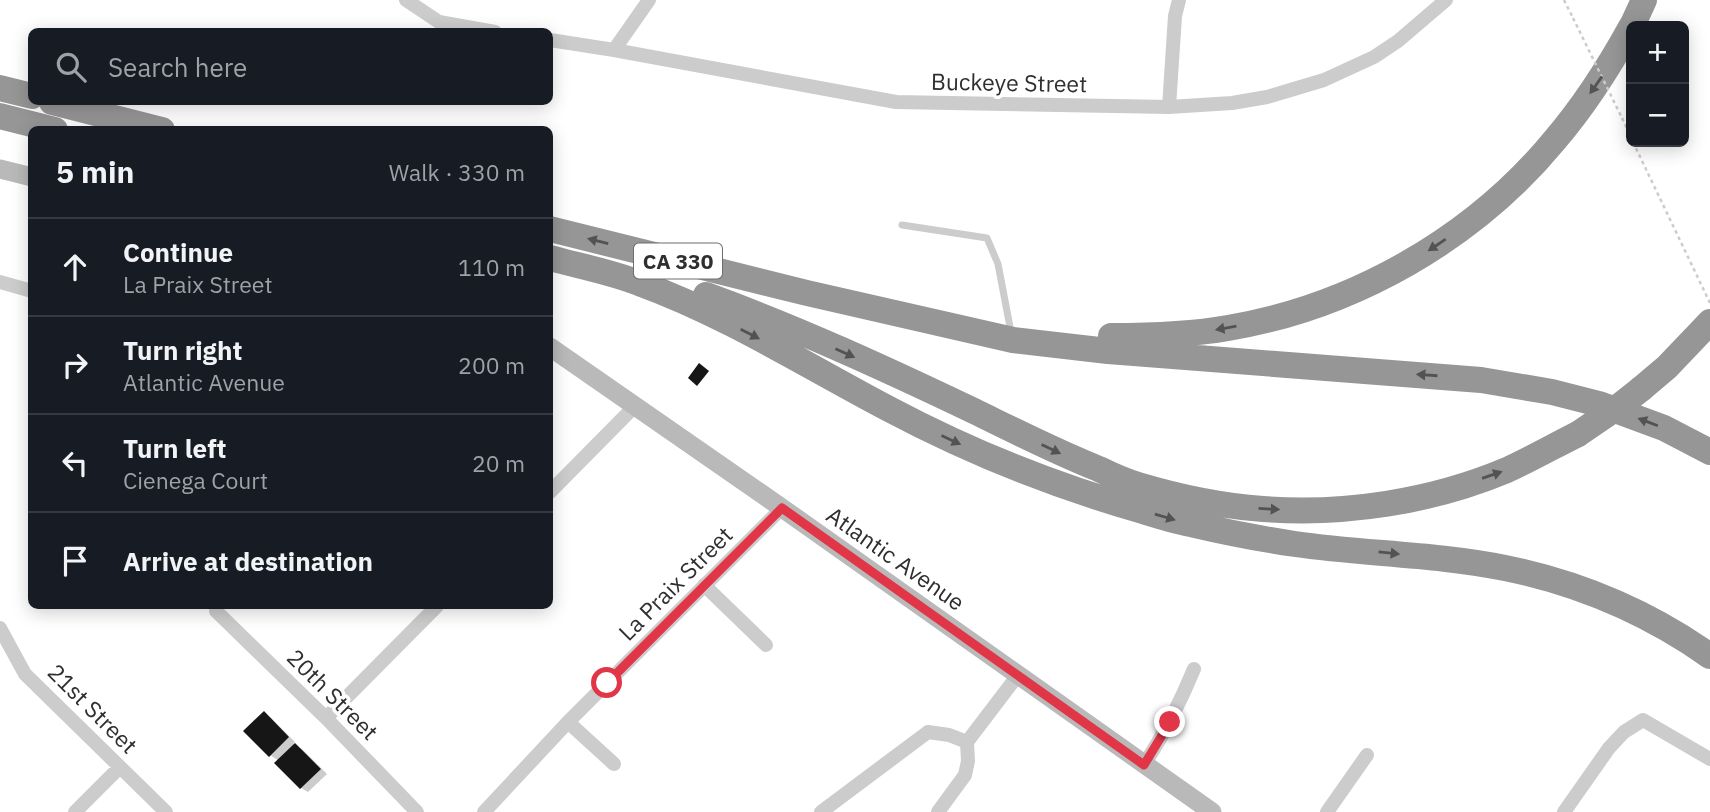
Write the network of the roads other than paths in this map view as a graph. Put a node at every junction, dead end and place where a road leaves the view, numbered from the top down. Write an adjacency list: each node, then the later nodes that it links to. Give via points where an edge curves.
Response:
1 (406, 0): 7 (street, via 439,22)
2 (649, 0): 10 (street)
3 (1179, 0): 14 (street)
4 (1446, 0): 14 (street, Buckeye Street, via 1374,57 1324,80 1267,97)
5 (1644, 0): 6 (highway)
6 (1634, 21)
7 (473, 28)
8 (1626, 36): 27 (highway, one-way to 27, via 1576,114 1519,180 1461,228 1375,281 1336,298 1230,328 1171,335)
9 (553, 40): 10 (street, Buckeye Street)
10 (614, 50): 14 (street, Buckeye Street, via 896,102)
11 (0, 88): 12 (highway)
12 (28, 95)
13 (64, 105): 17 (highway)
14 (1169, 107)
15 (0, 116): 16 (highway)
16 (39, 126)
17 (146, 126)
18 (0, 169): 19 (street)
19 (28, 176)
20 (902, 225): 27 (lane, via 987,238 998,264)
21 (553, 230): 27 (highway, CA 330, one-way to 21, via 921,319)
22 (553, 252): 26 (highway, one-way to 26, bridge, via 641,273 729,303 1135,484 1191,499 1262,509 1387,504 1505,470 1578,434 1622,404)
23 (553, 259): 38 (highway, one-way to 38, via 638,282 680,300 952,441 1096,498 1190,524 1296,544 1437,558 1533,574 1613,601)
24 (0, 282): 25 (street)
25 (28, 290)
26 (1704, 330)
27 (1009, 333): 30 (highway, one-way to 27, via 1664,428 1552,392 1481,380 1108,351)
28 (553, 349): 29 (street, Atlantic Avenue)
29 (634, 407): 31 (street); 32 (street, Atlantic Avenue)
30 (1710, 452)
31 (553, 483)
32 (782, 508): 33 (street, La Praix Street); 40 (street, Atlantic Avenue)
33 (704, 584): 37 (street); 42 (street, La Praix Street)
34 (434, 609): 41 (street)
35 (216, 611): 41 (street, 20th Street)
36 (0, 628): 48 (street, 21st Street, via 26,674)
37 (766, 645)
38 (1710, 656)
39 (1194, 669): 47 (street)
40 (1018, 675): 43 (street); 47 (street, Atlantic Avenue)
41 (326, 718): 51 (street, 20th Street)
42 (568, 722): 46 (street); 52 (street, La Praix Street)
43 (967, 742): 53 (street, via 928,732); 54 (street, via 965,775)
44 (1367, 755): 56 (street)
45 (1710, 759): 57 (street, via 1643,720 1609,748)
46 (614, 764)
47 (1144, 765): 55 (street, Atlantic Avenue)
48 (120, 767): 49 (street); 50 (street, 21st Street)
49 (75, 812)
50 (166, 812)
51 (417, 812)
52 (484, 812)
53 (821, 812)
54 (939, 812)
55 (1212, 812)
56 (1326, 812)
57 (1564, 812)

